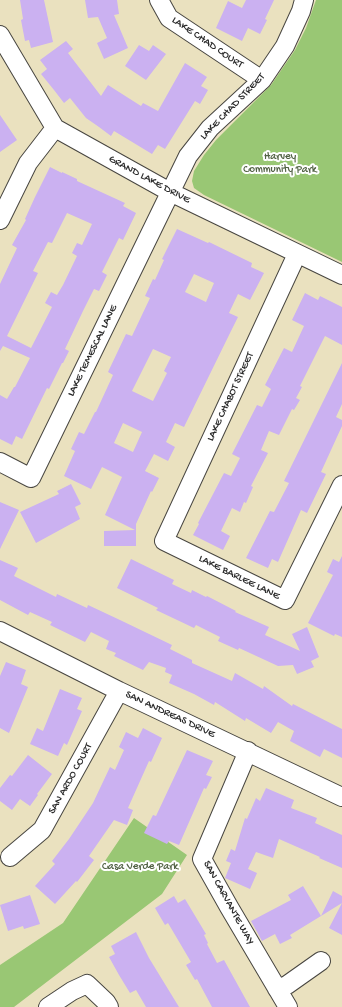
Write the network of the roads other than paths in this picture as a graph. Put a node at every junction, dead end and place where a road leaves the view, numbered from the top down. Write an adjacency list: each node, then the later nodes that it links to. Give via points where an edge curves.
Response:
1 (159, 0): 4 (street, LAKE CHAD COURT, via 168,18)
2 (304, 0): 4 (street, LAKE CHAD STREET, via 285,46)
3 (0, 35): 5 (street)
4 (262, 80): 6 (street, LAKE CHAD STREET, via 210,128 188,156)
5 (55, 128): 6 (street, GRAND LAKE DRIVE); 7 (street, via 28,163)
6 (170, 192): 8 (street, GRAND LAKE DRIVE); 10 (street, LAKE TEMESCAL LANE, via 31,478)
7 (0, 220)
8 (297, 254): 9 (street, GRAND LAKE DRIVE); 12 (street, LAKE CHABOT STREET)
9 (342, 275)
10 (0, 462)
11 (342, 485): 12 (street, LAKE BARLEE LANE, via 285,600)
12 (164, 541)
13 (0, 631): 14 (street, SAN ANDREAS DRIVE)
14 (119, 691): 15 (street, SAN ANDREAS DRIVE); 17 (street, SAN ARDO COURT, via 42,830)
15 (248, 751): 16 (street, SAN ANDREAS DRIVE); 19 (street, SAN CARVANTE WAY, via 202,859)
16 (342, 796)
17 (10, 857)
18 (321, 960): 19 (street, via 287,985)
19 (277, 989): 22 (street, SAN CARVANTE WAY)
20 (48, 1007): 21 (street, via 87,984)
21 (109, 1007)
22 (288, 1007)

